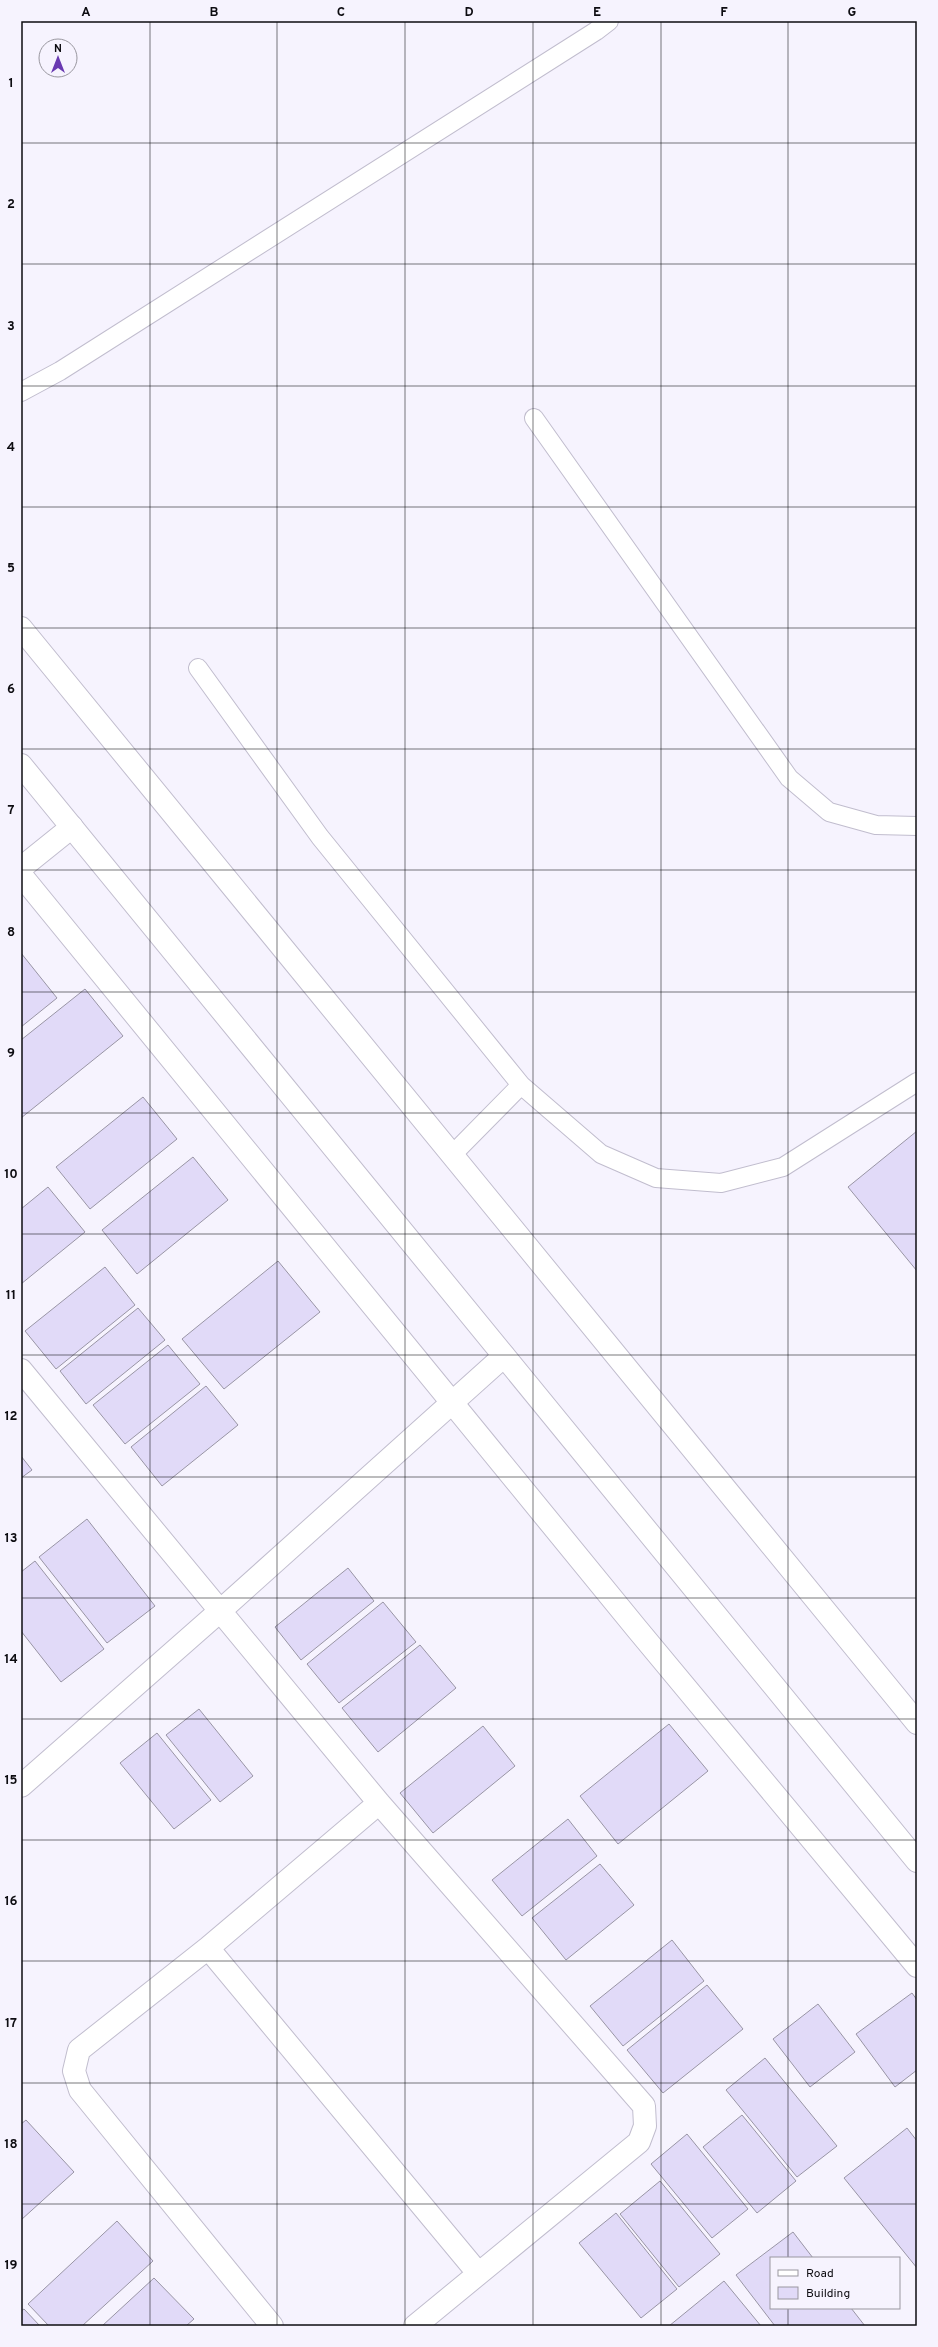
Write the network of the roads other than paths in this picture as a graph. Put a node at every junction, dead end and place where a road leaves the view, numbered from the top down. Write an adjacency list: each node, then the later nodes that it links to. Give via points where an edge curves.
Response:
1 (608, 21): 2 (lane, via 589,36 60,372)
2 (21, 392)
3 (534, 418): 7 (lane, via 789,778 829,812 876,824)
4 (21, 628): 13 (street)
5 (198, 668): 12 (lane, via 320,837)
6 (21, 765): 8 (street)
7 (917, 826)
8 (72, 827): 9 (street); 14 (street)
9 (21, 868)
10 (21, 875): 16 (street)
11 (917, 1082): 12 (lane, via 783,1166 721,1183 656,1178 601,1154)
12 (521, 1085): 13 (lane)
13 (452, 1155): 18 (street)
14 (504, 1356): 16 (street); 21 (street)
15 (21, 1370): 17 (street)
16 (451, 1401): 17 (street); 23 (street)
17 (220, 1611): 19 (street); 20 (street)
18 (917, 1723)
19 (21, 1786)
20 (379, 1803): 22 (street); 24 (street, via 644,2106 645,2126 638,2142)
21 (917, 1861)
22 (208, 1948): 24 (street); 25 (street, via 79,2050 74,2071 80,2090)
23 (917, 1966)
24 (478, 2274): 26 (street)
25 (272, 2326)
26 (415, 2326)

